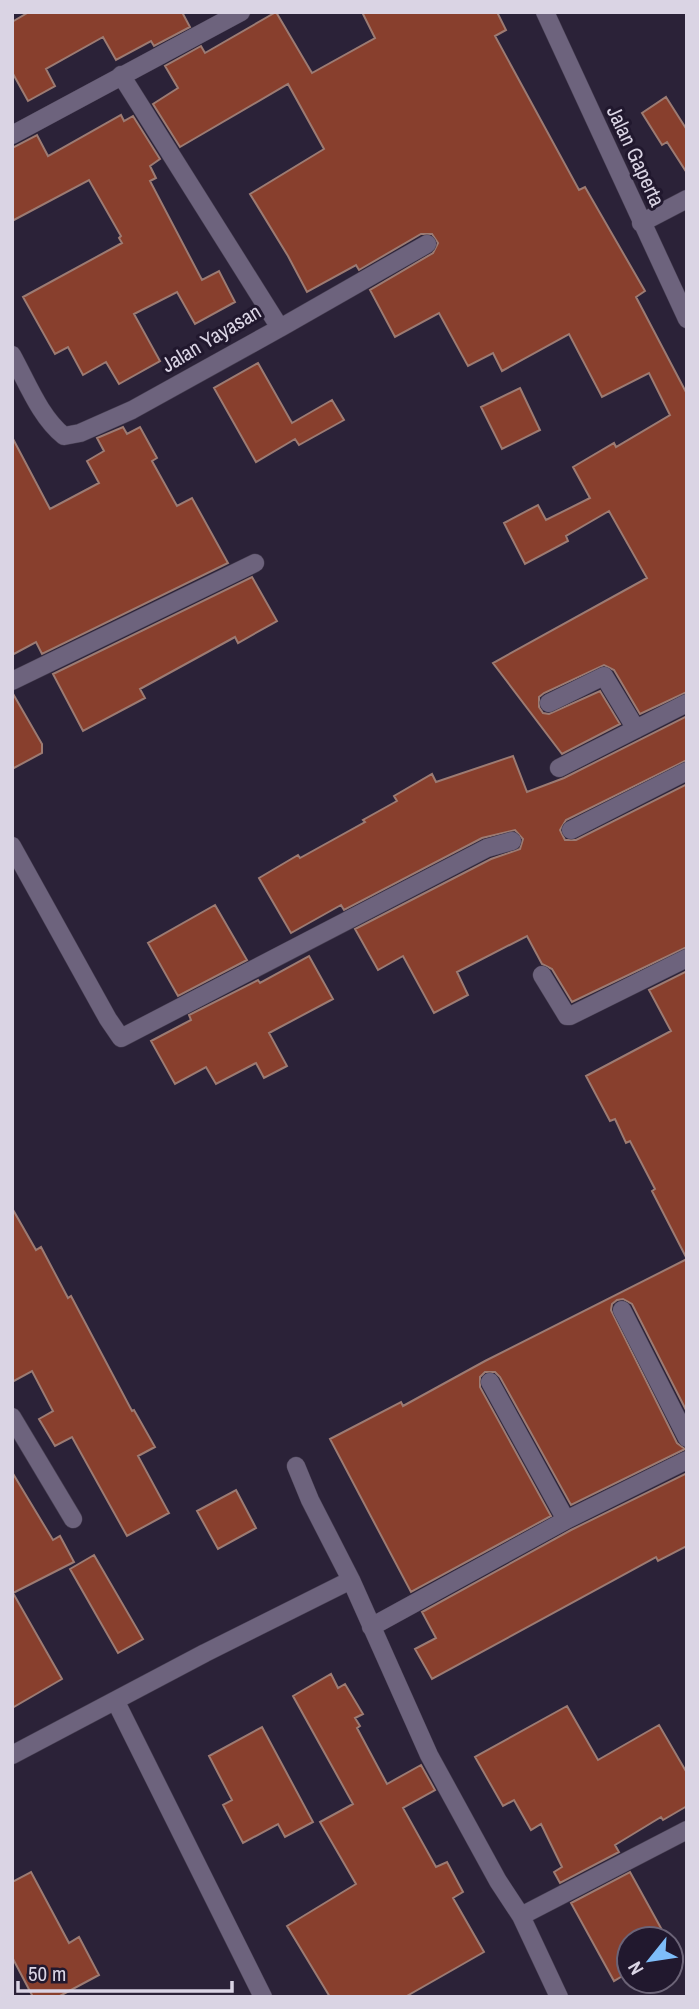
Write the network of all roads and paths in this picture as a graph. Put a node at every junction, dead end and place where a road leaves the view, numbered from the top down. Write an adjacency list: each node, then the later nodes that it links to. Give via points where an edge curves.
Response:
1 (241, 12): 3 (street)
2 (545, 12): 6 (street, Jalan Gaperta)
3 (121, 75): 4 (street); 9 (street, Jalan Yayasan)
4 (12, 135)
5 (687, 198): 6 (street)
6 (641, 223): 8 (street, Jalan Gaperta)
7 (427, 244): 9 (street)
8 (687, 319)
9 (280, 328): 10 (street, Jalan Yayasan, via 132,410 65,436 42,411)
10 (12, 355)
11 (255, 563): 12 (street)
12 (12, 681)
13 (549, 703): 15 (street, via 604,676)
14 (687, 703): 15 (street)
15 (636, 729): 16 (street)
16 (559, 768)
17 (687, 771): 18 (street)
18 (571, 830)
19 (512, 841): 20 (street, via 487,848 121,1038)
20 (12, 846)
21 (687, 958): 22 (street, via 570,1016)
22 (542, 975)
23 (622, 1310): 26 (street)
24 (490, 1382): 30 (street)
25 (14, 1424): 29 (street)
26 (687, 1438)
27 (687, 1460): 30 (street)
28 (296, 1465): 31 (street)
29 (73, 1519)
30 (566, 1520): 32 (street)
31 (351, 1580): 32 (street); 33 (street)
32 (371, 1627): 36 (street, via 429,1755)
33 (116, 1702): 34 (street); 37 (street)
34 (12, 1755)
35 (687, 1830): 36 (street)
36 (521, 1916): 38 (street)
37 (263, 1997)
38 (559, 1997)

